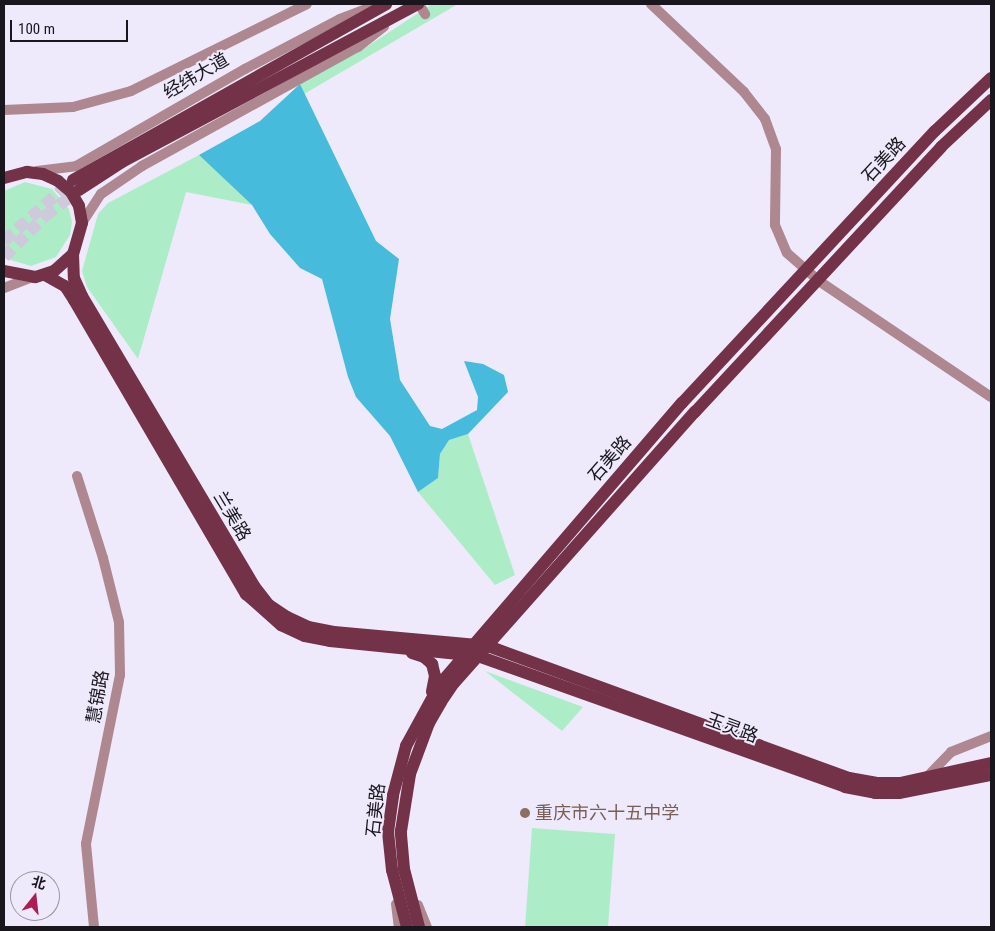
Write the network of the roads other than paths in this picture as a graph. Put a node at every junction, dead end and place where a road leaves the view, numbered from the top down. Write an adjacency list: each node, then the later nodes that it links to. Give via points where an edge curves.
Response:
1 (307, 4): 9 (street, via 131,91 73,107)
2 (382, 4): 10 (street, 经纬大道, via 340,19 245,68 76,166)
3 (386, 4): 6 (main road, 经纬大道, via 76,185 349,38)
4 (651, 4): 15 (street, via 744,92 765,119 776,149 775,225 786,254)
5 (421, 7): 6 (main road, 经纬大道)
6 (396, 18): 12 (street, 经纬大道, via 358,47 142,166 101,194)
7 (991, 78): 15 (main road, 石美路, via 935,131)
8 (991, 100): 17 (main road, 石美路, via 941,147)
9 (4, 110)
10 (27, 172): 11 (main road, 兰美路); 12 (main road, 兰美路, via 44,174 71,192 79,206)
11 (4, 178)
12 (82, 223): 13 (main road, 兰美路, via 79,243)
13 (73, 254): 16 (main road, via 64,264); 21 (main road, 兰美路, via 74,278 82,296 254,586 269,605 308,627)
14 (4, 271): 16 (main road, 兰美路)
15 (804, 271): 17 (street); 21 (main road, 石美路, via 682,403)
16 (40, 276): 18 (street); 22 (main road, 兰美路, via 65,286 246,594 282,625 305,636)
17 (819, 281): 19 (street); 21 (main road, 石美路)
18 (4, 288)
19 (991, 397)
20 (77, 476): 33 (street, 慧锦路, via 119,622 120,675 86,844)
21 (482, 645): 23 (main road, 石美路); 24 (main road, 石美路); 26 (main road, 玉灵路)
22 (388, 646): 23 (main road, 兰美路); 25 (main road, via 429,660 435,676)
23 (465, 654): 24 (main road, 玉灵路); 25 (main road, 石美路)
24 (478, 656): 26 (main road, 玉灵路); 32 (main road, 石美路, via 441,702 419,749 404,797)
25 (430, 699): 32 (main road, 石美路, via 406,746 398,772 388,832)
26 (617, 699): 31 (main road, 玉灵路)
27 (991, 736): 30 (street, via 951,752)
28 (991, 763): 30 (main road, 玉灵路)
29 (991, 775): 31 (main road, 玉灵路, via 899,793 875,793)
30 (926, 778): 31 (main road, 玉灵路)
31 (847, 783)
32 (398, 870): 34 (street); 35 (main road, 石美路); 36 (main road, 石美路); 37 (street)
33 (94, 927)
34 (399, 927)
35 (407, 927)
36 (419, 927)
37 (427, 927)

